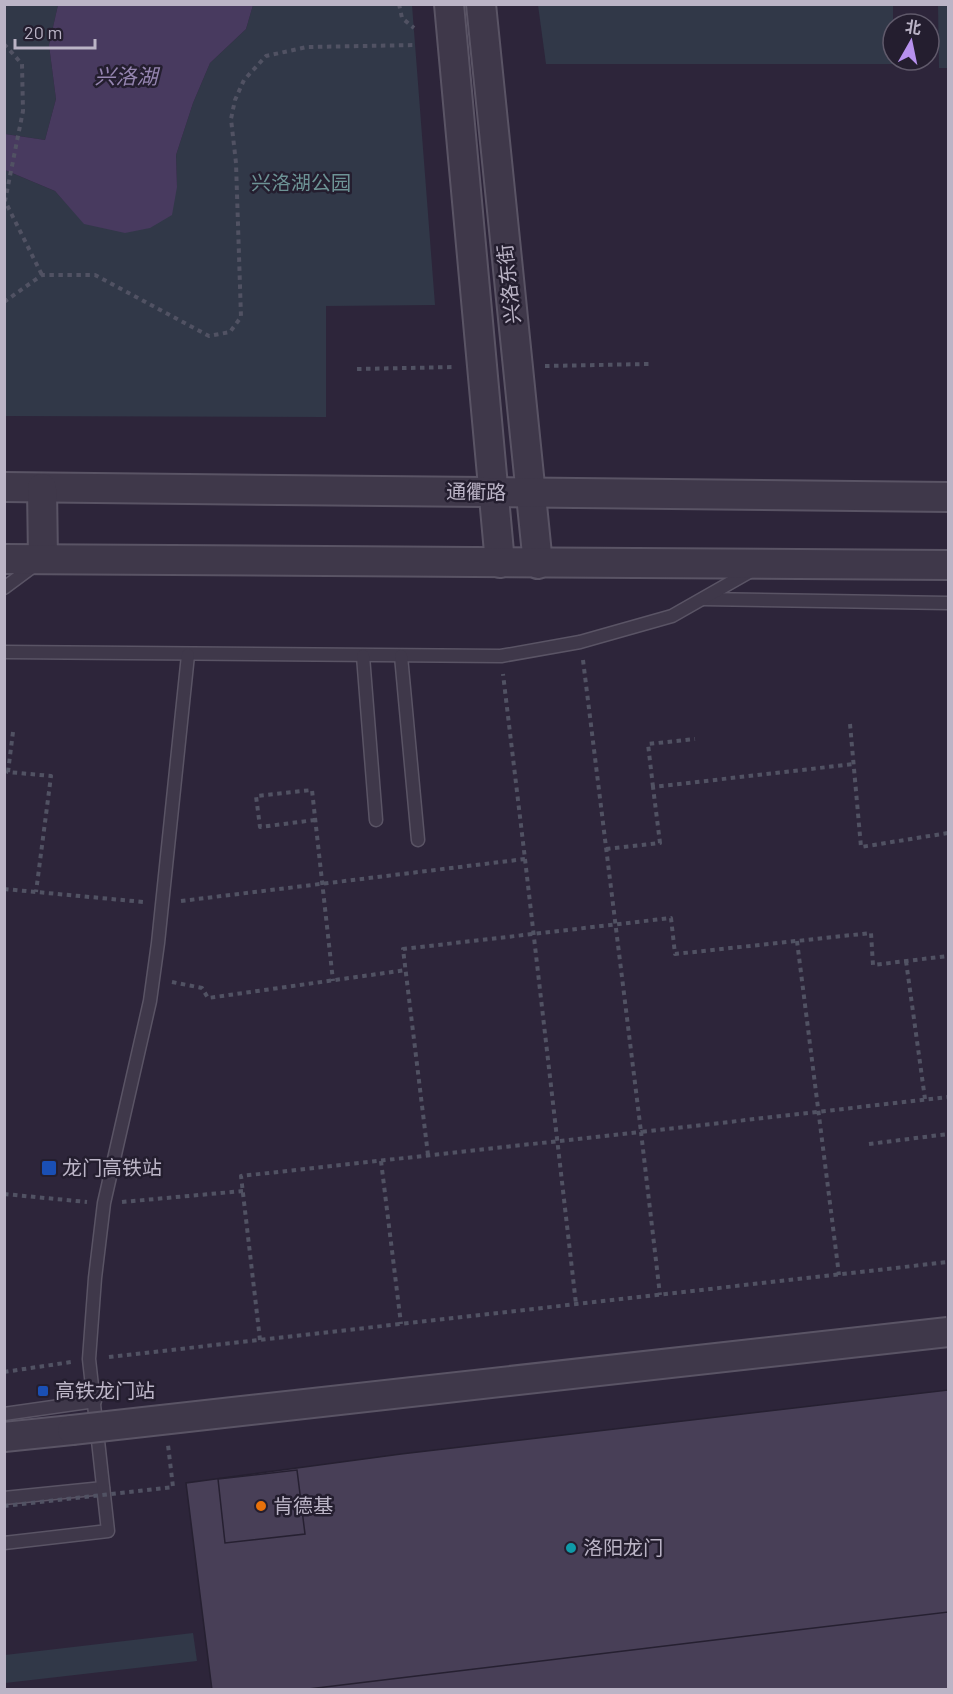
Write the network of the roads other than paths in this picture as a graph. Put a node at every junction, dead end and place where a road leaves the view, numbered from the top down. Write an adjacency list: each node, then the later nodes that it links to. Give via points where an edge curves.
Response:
1 (449, 4): 5 (street, 兴洛东街)
2 (481, 4): 6 (street, 兴洛东街)
3 (4, 487): 4 (street, 通衢路)
4 (42, 488): 5 (street, 通衢路); 9 (street)
5 (492, 492): 6 (street, 通衢路); 10 (street, 兴洛东街)
6 (530, 493): 7 (street, 通衢路); 11 (street, 兴洛东街)
7 (948, 497)
8 (4, 559): 9 (street)
9 (43, 559): 10 (street); 14 (lane)
10 (500, 563): 11 (street)
11 (538, 564): 13 (street)
12 (948, 565): 13 (street)
13 (761, 566): 15 (lane)
14 (4, 588)
15 (701, 599): 16 (lane); 20 (lane, via 672,616 580,642 501,656)
16 (948, 603)
17 (4, 652): 18 (lane)
18 (188, 655): 19 (lane); 24 (lane, via 153,979 104,1203 89,1359)
19 (363, 656): 20 (lane); 21 (lane)
20 (401, 656): 22 (lane)
21 (376, 820)
22 (418, 840)
23 (948, 1332): 26 (street, bridge)
24 (95, 1401): 25 (lane); 27 (lane)
25 (4, 1414)
26 (4, 1437)
27 (103, 1488): 28 (lane); 29 (lane, via 108,1531)
28 (4, 1498)
29 (4, 1543)

